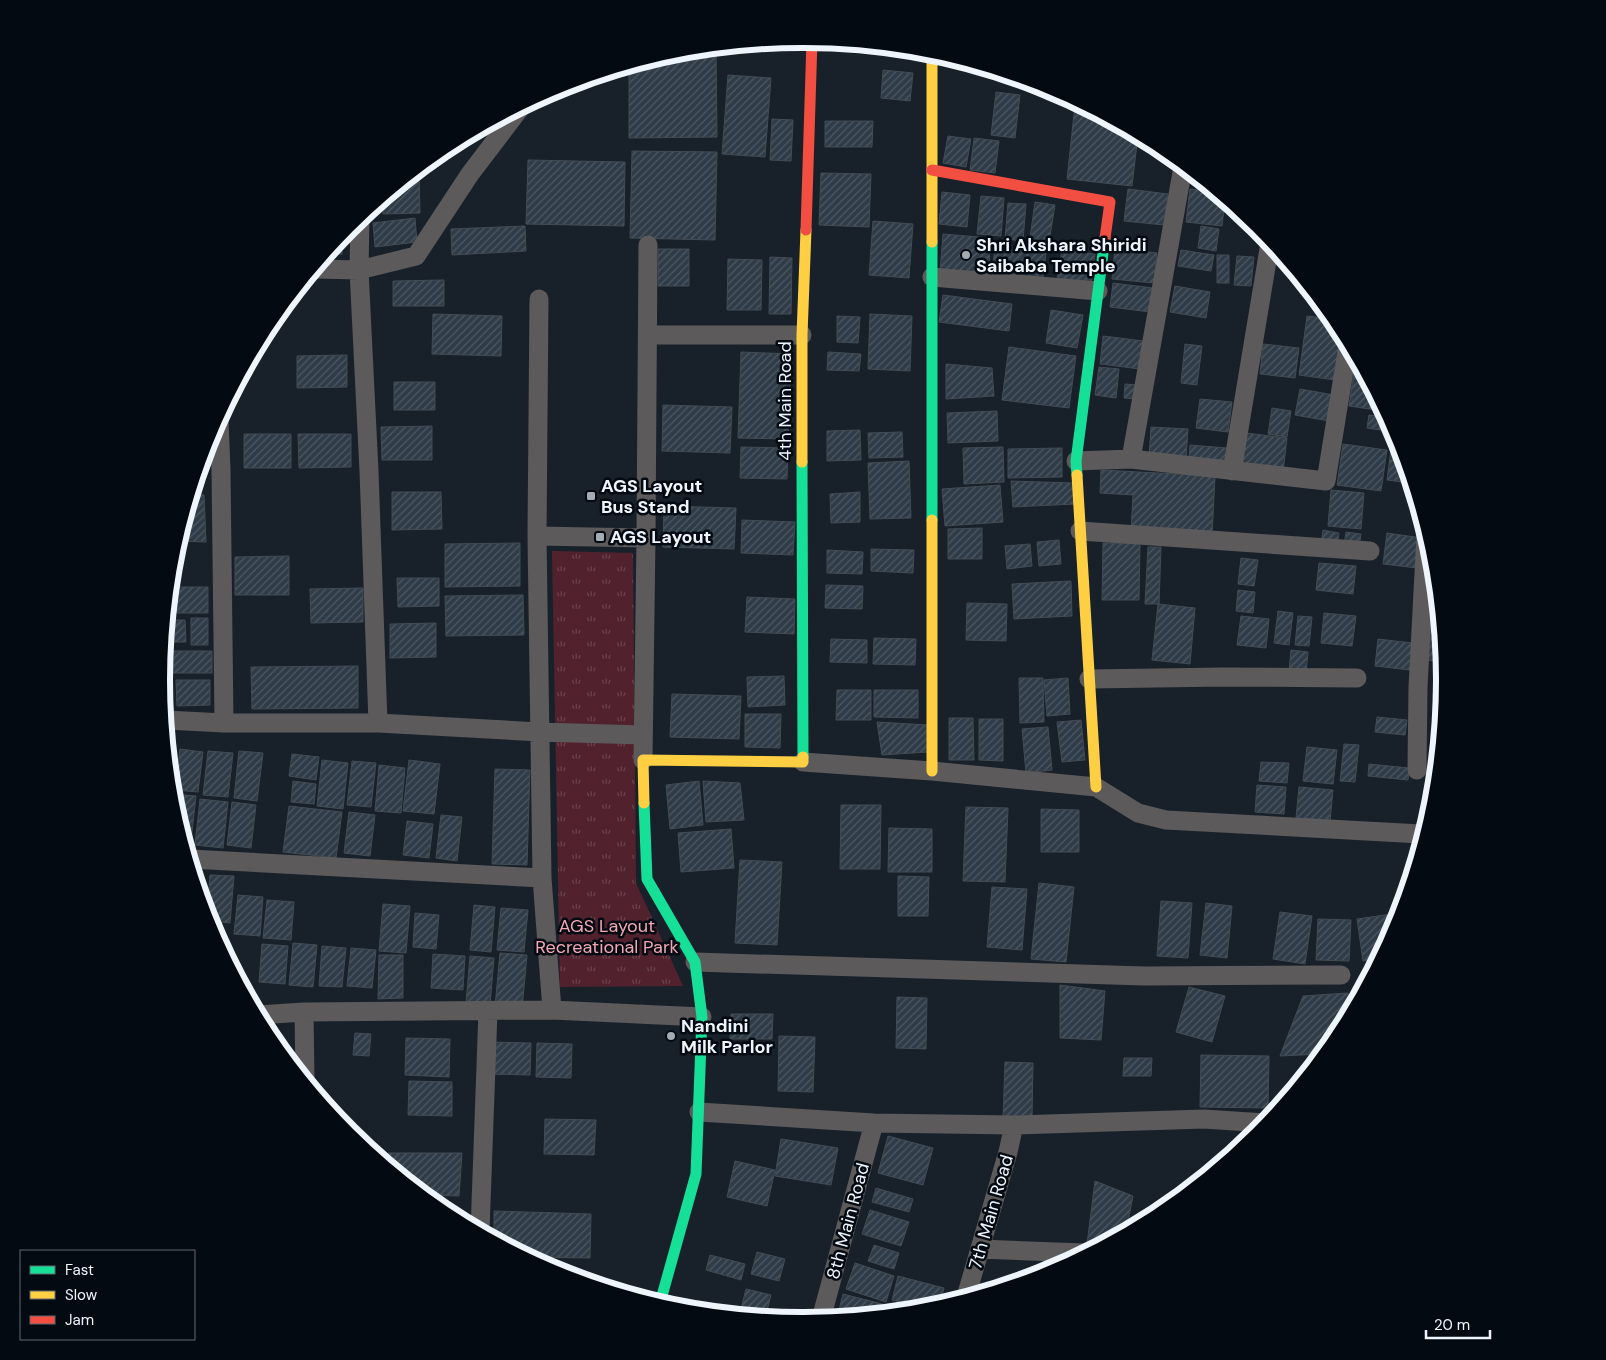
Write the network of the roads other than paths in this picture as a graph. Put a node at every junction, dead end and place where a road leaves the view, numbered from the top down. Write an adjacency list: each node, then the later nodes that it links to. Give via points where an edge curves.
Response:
1 (812, 48): 15 (street, 4th Main Road)
2 (932, 61): 4 (street)
3 (512, 119): 10 (street, via 470,174 416,256)
4 (932, 170): 11 (street); 12 (street, via 1110,202)
5 (1183, 174): 18 (street)
6 (360, 229): 10 (street)
7 (648, 246): 14 (street)
8 (1268, 252): 20 (street)
9 (322, 269): 10 (street)
10 (359, 270): 30 (street)
11 (932, 277): 12 (street); 36 (street)
12 (1098, 291): 19 (street)
13 (539, 299): 22 (street)
14 (648, 334): 15 (street); 23 (street)
15 (802, 335): 34 (street, 4th Main Road)
16 (1346, 357): 20 (street, via 1326,481)
17 (219, 438): 29 (street)
18 (1131, 459): 19 (street); 20 (street)
19 (1076, 461): 21 (street)
20 (1232, 471)
21 (1080, 532): 24 (street); 27 (street)
22 (537, 536): 23 (street); 31 (street)
23 (646, 538): 32 (street)
24 (1370, 551)
25 (1424, 565): 35 (street)
26 (1358, 678): 27 (street)
27 (1089, 679): 37 (street)
28 (172, 720): 29 (street)
29 (224, 723): 30 (street)
30 (378, 723): 31 (street)
31 (540, 732): 32 (street); 40 (street)
32 (643, 735): 33 (street)
33 (643, 760): 34 (street); 41 (street, via 647,879)
34 (803, 762): 36 (street)
35 (1417, 770)
36 (932, 771): 37 (street)
37 (1096, 787): 38 (street, via 1138,813 1166,820)
38 (1416, 834)
39 (197, 859): 40 (street)
40 (542, 878): 43 (street)
41 (695, 962): 42 (street, via 1144,976); 47 (street)
42 (1341, 975)
43 (552, 1010): 44 (street); 47 (street)
44 (488, 1011): 45 (street); 53 (street)
45 (304, 1012): 46 (street); 48 (street)
46 (267, 1014)
47 (702, 1017): 49 (street)
48 (305, 1070)
49 (699, 1112): 51 (street); 57 (street, via 696,1174)
50 (1255, 1122): 52 (street, via 1204,1119)
51 (874, 1123): 52 (street); 58 (street, 8th Main Road)
52 (1014, 1125): 54 (street, 7th Main Road)
53 (480, 1224)
54 (980, 1249): 55 (street); 56 (street, 7th Main Road)
55 (1071, 1252)
56 (968, 1291)
57 (662, 1296)
58 (824, 1311)

